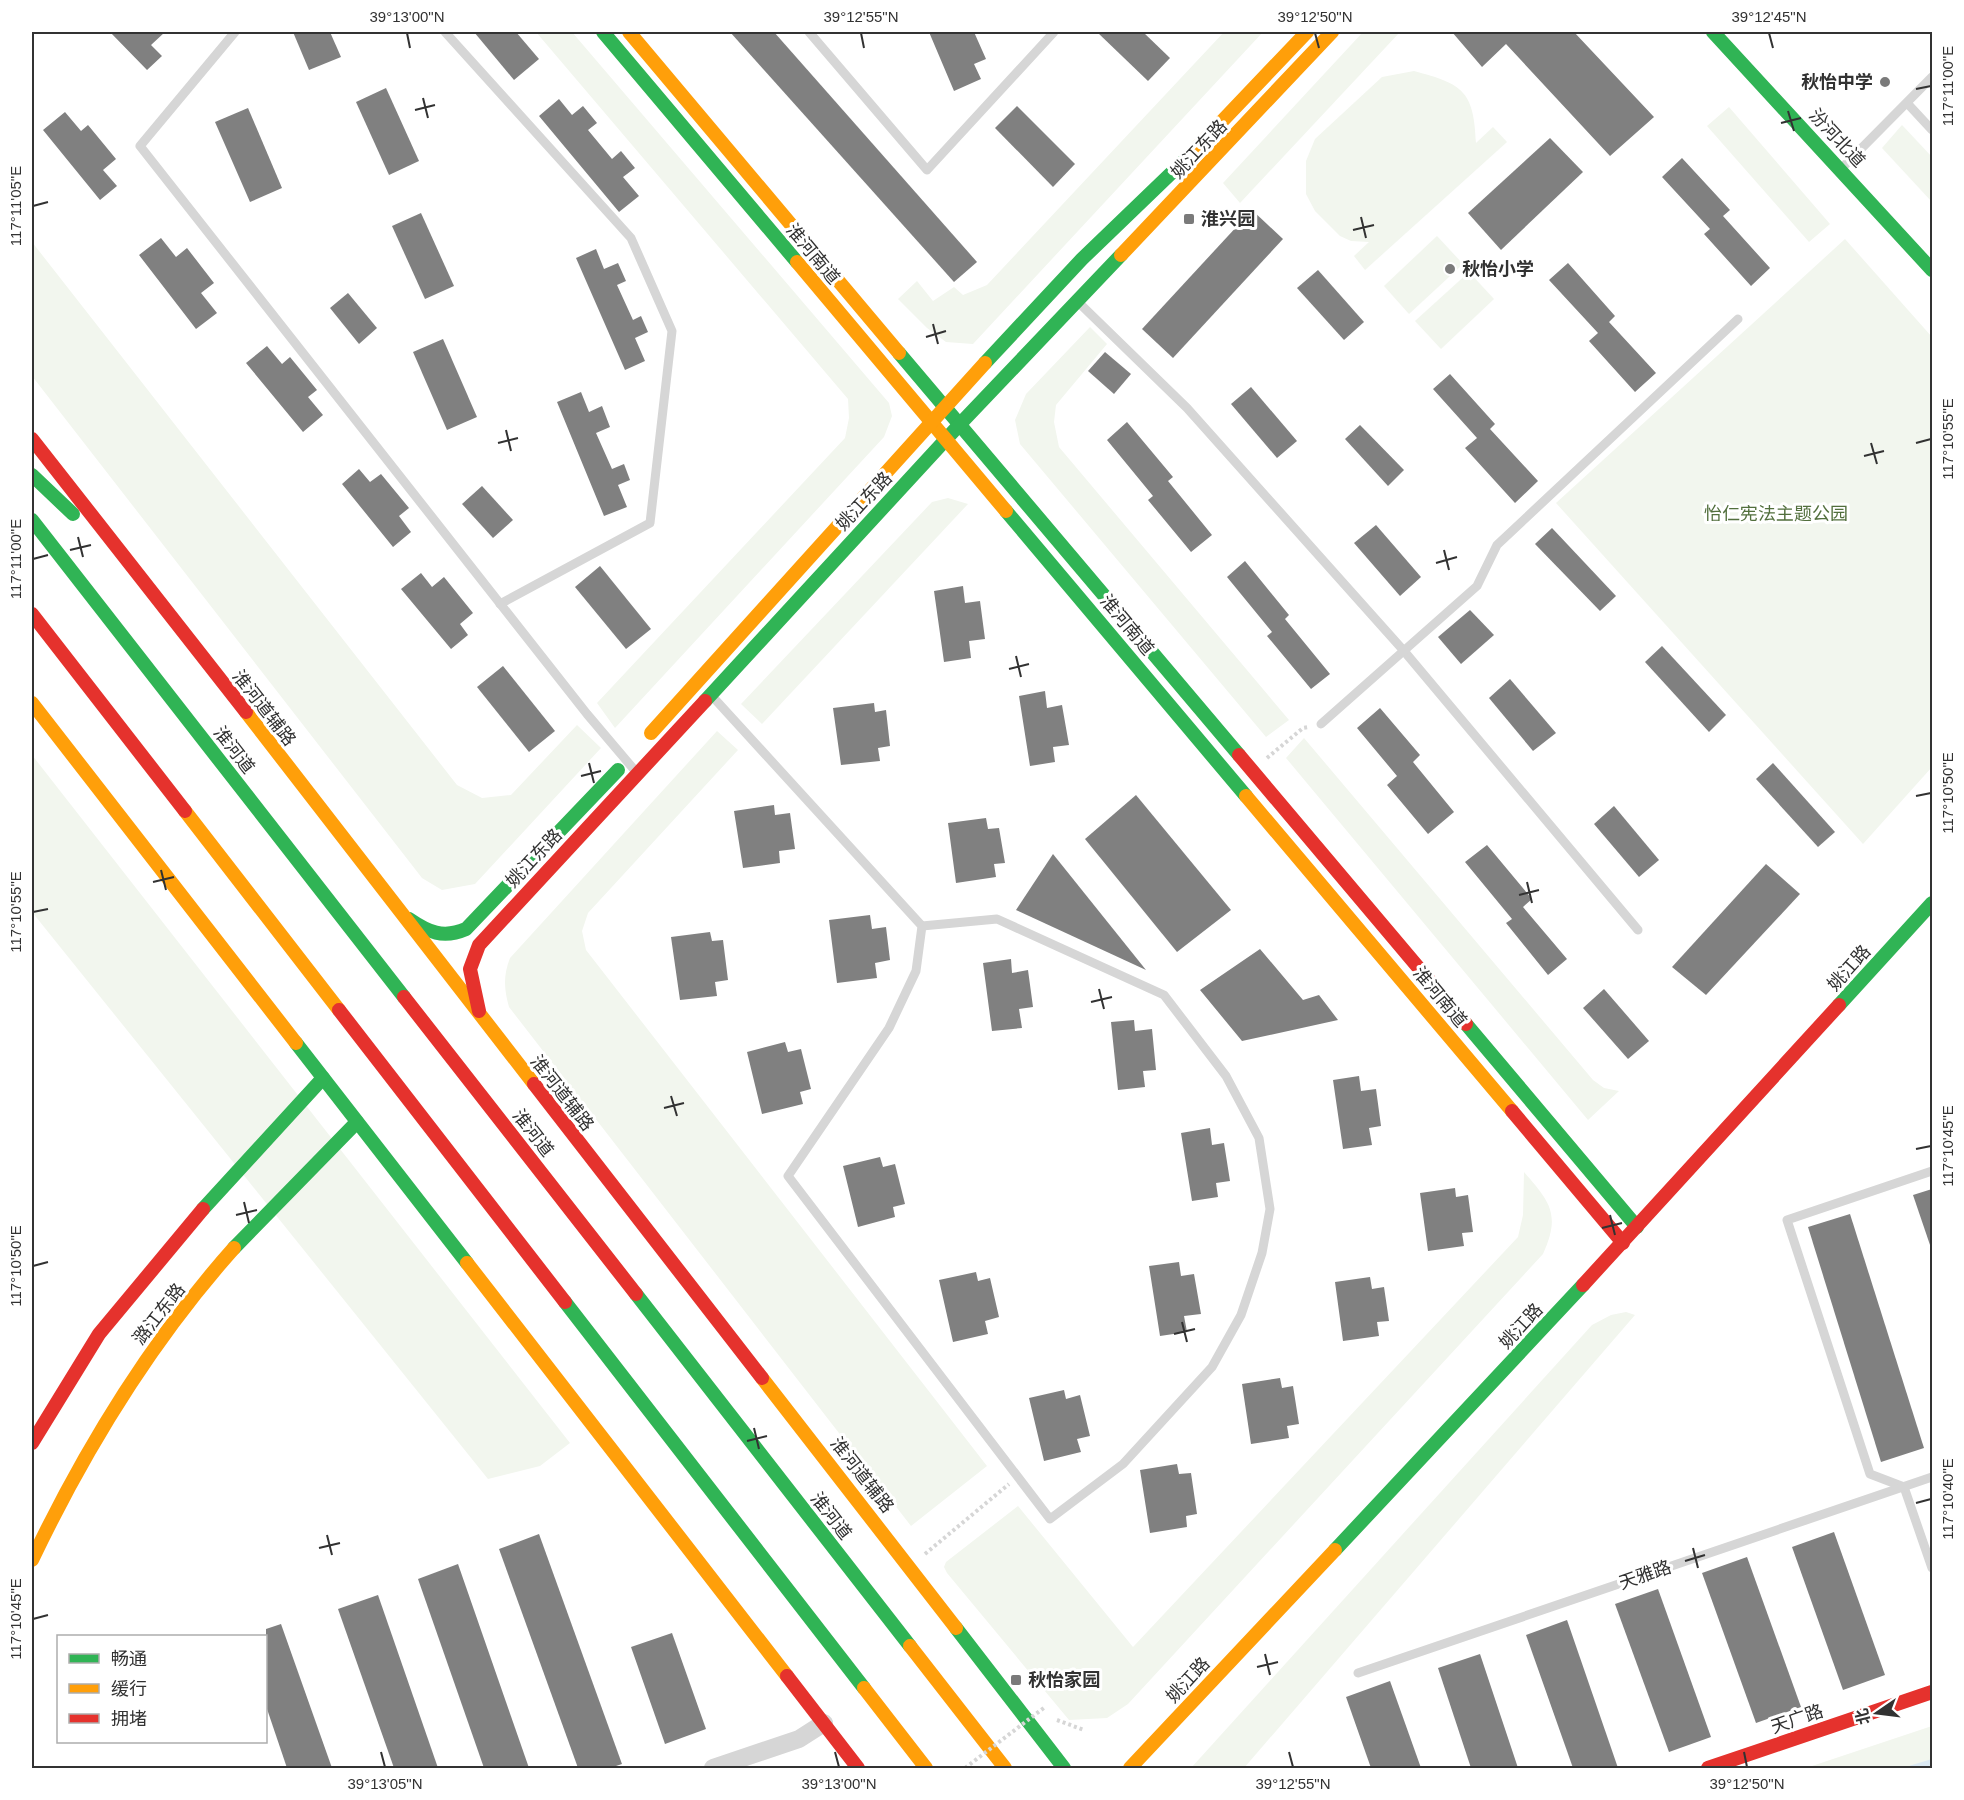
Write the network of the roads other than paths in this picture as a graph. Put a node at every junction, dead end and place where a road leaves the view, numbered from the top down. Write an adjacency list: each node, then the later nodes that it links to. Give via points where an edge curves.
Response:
1 (235, 32): 25 (lane, via 140,146)
2 (445, 32): 25 (lane, via 631,238 672,331 650,523)
3 (603, 32): 18 (main road, 淮河南道)
4 (629, 32): 17 (main road, 淮河南道)
5 (809, 32): 6 (lane, via 927,170)
6 (1054, 32)
7 (1307, 32): 17 (main road, 姚江东路, via 1203,143 1083,259)
8 (1332, 32): 15 (main road, 姚江东路, via 1170,206)
9 (1713, 32): 13 (main road, 汾河北道)
10 (1932, 77): 11 (lane)
11 (1907, 103): 12 (lane); 13 (lane)
12 (1932, 130)
13 (1841, 169): 14 (main road, 汾河北道)
14 (1932, 270)
15 (1076, 300): 19 (main road, 姚江东路); 27 (lane, via 1187,408)
16 (1738, 319): 27 (lane, via 1497,545 1477,586)
17 (946, 405): 18 (main road, 姚江东路); 19 (main road, 淮河南道)
18 (932, 422): 21 (main road, 淮河南道); 28 (main road, 姚江东路)
19 (961, 423): 21 (main road, 姚江东路); 42 (main road, 淮河南道)
20 (32, 439): 24 (main road, 淮河道辅路)
21 (946, 439): 29 (main road, 姚江东路); 43 (main road, 淮河南道)
22 (32, 475): 24 (main road)
23 (32, 520): 55 (main road, 淮河道)
24 (137, 575): 35 (main road, 淮河道辅路)
25 (500, 604): 32 (lane)
26 (32, 614): 54 (main road)
27 (1404, 651): 31 (lane); 37 (lane)
28 (697, 681): 29 (lane); 32 (main road, 姚江东路)
29 (709, 693): 33 (main road, 姚江东路); 36 (lane)
30 (32, 702): 39 (main road)
31 (1321, 724)
32 (634, 752): 33 (lane); 35 (main road, 姚江东路, via 466,929 442,937)
33 (637, 773): 38 (main road, 姚江东路, via 471,956 470,977)
34 (1932, 903): 42 (main road, 姚江路)
35 (406, 918): 38 (main road, 淮河道辅路)
36 (922, 926): 36 (lane, via 997,919 1164,995 1226,1076 1258,1138 1270,1209 1262,1253 1241,1315 1212,1367 1123,1464 1050,1519 788,1176 889,1028 916,971)
37 (1638, 930)
38 (480, 1017): 56 (main road, 淮河道辅路)
39 (323, 1078): 40 (main road); 44 (main road, 潞江东路, via 197,1216 99,1334)
40 (357, 1122): 47 (main road, 潞江东路, via 227,1256 131,1380 51,1519); 51 (main road)
41 (1932, 1171): 46 (lane, via 1787,1220 1870,1474)
42 (1638, 1227): 43 (main road, 姚江路)
43 (1623, 1243): 57 (main road, 姚江路)
44 (32, 1443)
45 (1932, 1477): 46 (lane, 天雅路)
46 (1904, 1487): 48 (lane); 49 (lane, 天雅路)
47 (32, 1560)
48 (1932, 1568)
49 (1358, 1673)
50 (1932, 1692): 58 (main road, 天广路)
51 (824, 1723): 52 (street, via 799,1739); 53 (main road)
52 (713, 1768)
53 (858, 1768)
54 (926, 1768)
55 (1005, 1768)
56 (1064, 1768)
57 (1130, 1768)
58 (1708, 1768)

